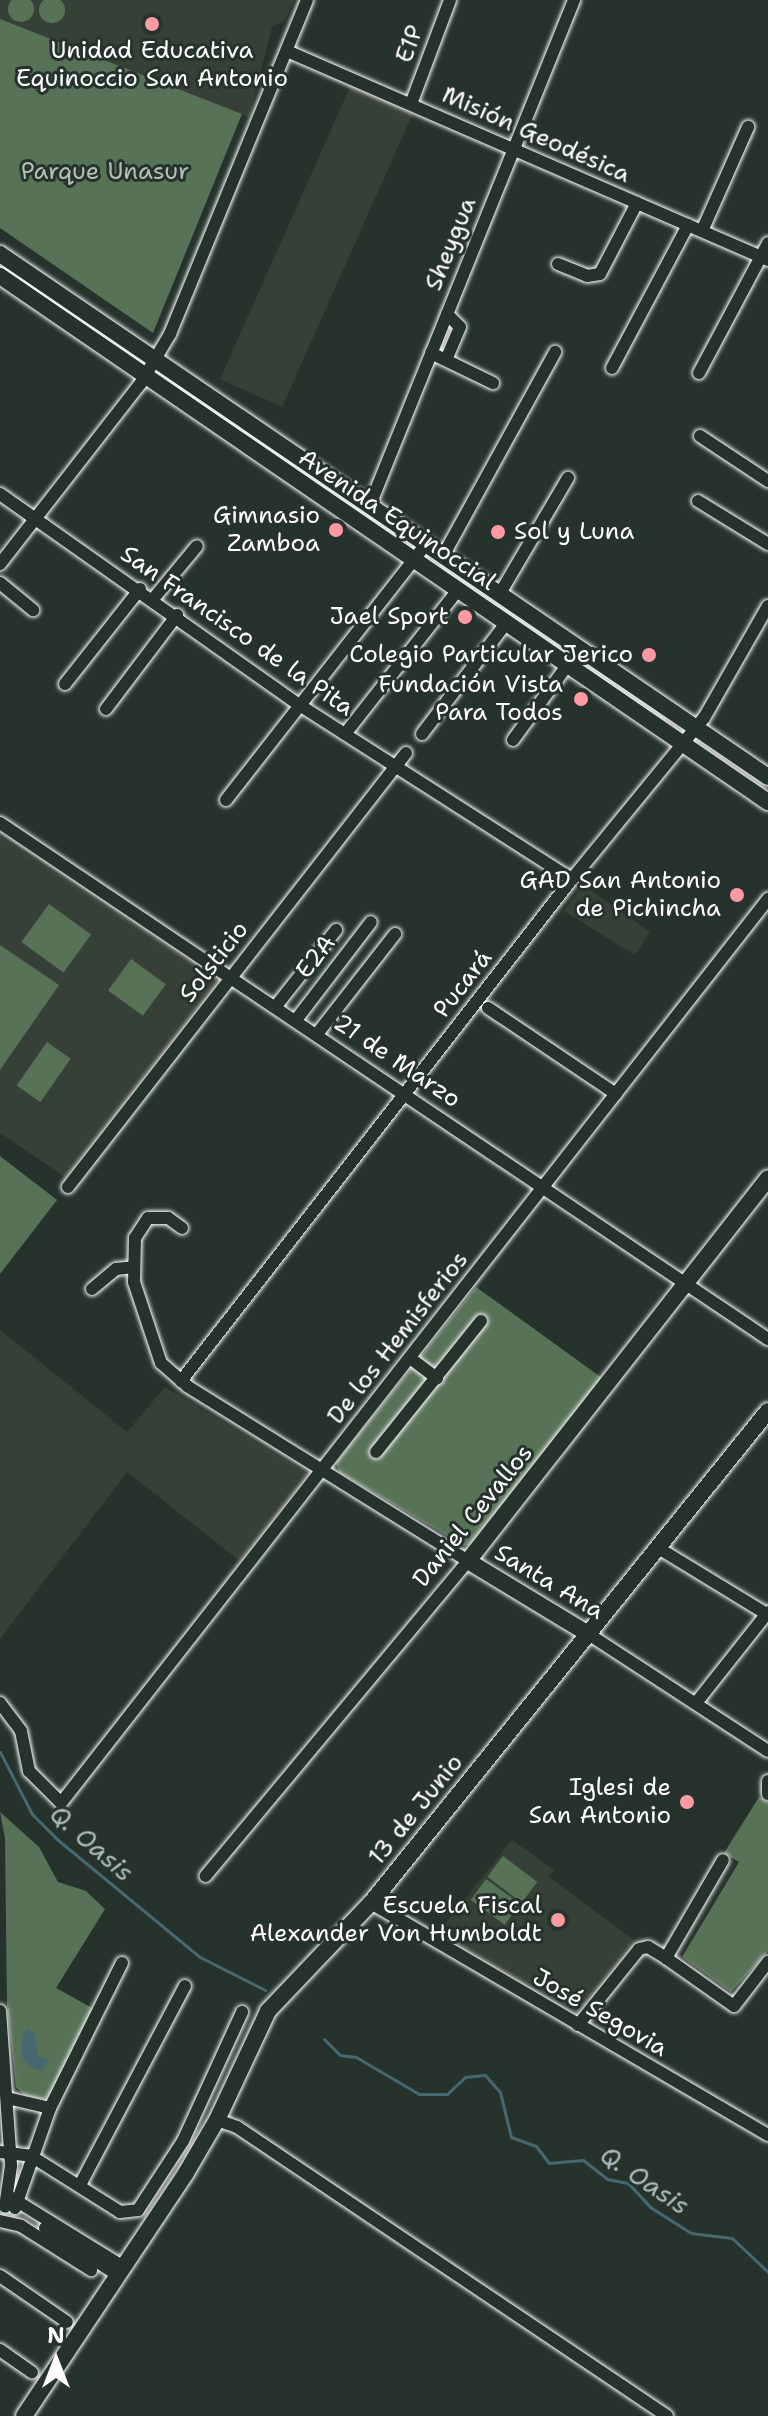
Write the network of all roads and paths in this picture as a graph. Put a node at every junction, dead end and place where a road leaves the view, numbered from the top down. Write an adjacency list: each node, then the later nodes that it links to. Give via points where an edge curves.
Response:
1 (307, 0): 4 (street)
2 (450, 0): 5 (street, E1P)
3 (574, 0): 7 (street, Sheygua)
4 (287, 51): 5 (street, Misión Geodésica); 20 (street)
5 (411, 104): 7 (street, Misión Geodésica)
6 (748, 127): 10 (street)
7 (513, 151): 8 (street, Misión Geodésica); 16 (street, Sheygua)
8 (637, 203): 9 (street, Misión Geodésica); 14 (street, via 600,274 587,276)
9 (688, 225): 10 (street, Misión Geodésica); 21 (street)
10 (702, 231): 13 (street, Misión Geodésica)
11 (768, 243): 13 (street)
12 (0, 254): 20 (main road, Avenida Equinoccial)
13 (765, 259): 22 (street)
14 (558, 264)
15 (0, 276): 23 (main road, Avenida Equinoccial)
16 (447, 314): 18 (street, Sheygua); 19 (street, via 460,327)
17 (555, 352): 35 (street)
18 (431, 353): 24 (street); 30 (street, Sheygua)
19 (448, 355)
20 (155, 359): 23 (street); 30 (main road, Avenida Equinoccial)
21 (612, 368)
22 (699, 373)
23 (146, 375): 31 (street); 36 (main road, Avenida Equinoccial)
24 (493, 383)
25 (700, 436): 27 (street)
26 (568, 478): 41 (street)
27 (768, 481)
28 (0, 494): 31 (street, San Francisco de la Pita)
29 (698, 501): 32 (street)
30 (370, 505): 33 (main road, Avenida Equinoccial)
31 (36, 517): 37 (street); 39 (street, San Francisco de la Pita)
32 (768, 544)
33 (425, 545): 35 (main road, Avenida Equinoccial); 36 (street)
34 (197, 546): 42 (street)
35 (443, 556): 41 (main road, Avenida Equinoccial)
36 (413, 561): 40 (main road, Avenida Equinoccial); 51 (street)
37 (0, 564)
38 (0, 583): 44 (street)
39 (140, 589): 42 (street, San Francisco de la Pita); 50 (street)
40 (458, 590): 46 (main road, Avenida Equinoccial); 54 (street)
41 (499, 595): 53 (main road, Avenida Equinoccial)
42 (154, 598): 45 (street, San Francisco de la Pita)
43 (768, 606): 53 (street, Pucará, via 704,718)
44 (33, 610)
45 (177, 615): 51 (street, San Francisco de la Pita); 52 (street)
46 (507, 622): 47 (main road, Avenida Equinoccial); 48 (street)
47 (569, 663): 56 (street); 57 (main road, Avenida Equinoccial)
48 (472, 667): 49 (street); 55 (street)
49 (484, 676)
50 (65, 684)
51 (301, 706): 54 (street, San Francisco de la Pita); 61 (street)
52 (106, 709)
53 (694, 726): 57 (street, Pucará); 60 (main road, Avenida Equinoccial)
54 (345, 734): 59 (street, San Francisco de la Pita)
55 (422, 734)
56 (513, 740)
57 (682, 742): 62 (main road, Avenida Equinoccial); 64 (street, Pucará)
58 (406, 753): 59 (street, Solsticio)
59 (397, 766): 64 (street, San Francisco de la Pita); 69 (street, Solsticio)
60 (768, 777)
61 (226, 800)
62 (768, 802)
63 (0, 823): 69 (street, 21 de Marzo)
64 (572, 879): 74 (street, Pucará)
65 (768, 899): 75 (street, De los Hemisferios)
66 (371, 922): 72 (street, E2A)
67 (336, 930): 70 (street)
68 (395, 934): 73 (street)
69 (230, 976): 70 (street, 21 de Marzo); 77 (street, Solsticio)
70 (276, 1006): 72 (street, 21 de Marzo)
71 (488, 1008): 75 (street)
72 (296, 1020): 73 (street, 21 de Marzo)
73 (317, 1034): 74 (street, 21 de Marzo)
74 (407, 1094): 78 (street, 21 de Marzo); 87 (street, Pucará)
75 (616, 1094): 78 (street, De los Hemisferios)
76 (768, 1179): 81 (main road, Daniel Cevallos)
77 (68, 1187)
78 (545, 1188): 81 (street, 21 de Marzo); 85 (street, De los Hemisferios)
79 (182, 1228): 80 (street, Santa Ana, via 168,1218 148,1218 139,1224)
80 (134, 1267): 82 (street, via 116,1269); 87 (street, Santa Ana, via 154,1353)
81 (687, 1287): 84 (street, 21 de Marzo); 92 (main road, Daniel Cevallos)
82 (92, 1289)
83 (481, 1321): 86 (street)
84 (768, 1339)
85 (410, 1358): 86 (street); 90 (street, De los Hemisferios)
86 (437, 1378): 89 (street)
87 (181, 1381): 90 (street, Santa Ana)
88 (768, 1411): 91 (main road, 13 de Junio)
89 (376, 1452)
90 (323, 1469): 92 (street, Santa Ana); 95 (street, De los Hemisferios, via 61,1803 29,1771 21,1731)
91 (660, 1549): 93 (street); 94 (main road, 13 de Junio)
92 (468, 1561): 94 (main road, Santa Ana); 99 (street, Daniel Cevallos)
93 (767, 1613): 96 (street)
94 (590, 1635): 96 (street, Santa Ana); 100 (main road, 13 de Junio)
95 (0, 1703)
96 (696, 1703): 97 (street, Santa Ana)
97 (768, 1751)
98 (723, 1860): 101 (street)
99 (206, 1876)
100 (371, 1903): 107 (street, José Segovia); 110 (main road, 13 de Junio, via 268,2011)
101 (666, 1958): 102 (street, via 734,2006); 107 (street, via 648,1947 631,1954)
102 (768, 1962)
103 (122, 1963): 109 (street)
104 (185, 1986): 114 (street)
105 (0, 2011): 108 (street)
106 (242, 2012): 114 (street, via 183,2141 138,2210 120,2212)
107 (578, 2025): 111 (street, José Segovia)
108 (7, 2098): 109 (street); 112 (street)
109 (50, 2108): 113 (street)
110 (217, 2120): 118 (main road, 13 de Junio); 124 (street, via 237,2127)
111 (768, 2135)
112 (5, 2152): 113 (street); 115 (street)
113 (31, 2156): 114 (street); 115 (street)
114 (80, 2185)
115 (7, 2203): 118 (street)
116 (0, 2221): 117 (street, via 21,2226)
117 (91, 2270)
118 (119, 2270): 123 (main road, 13 de Junio)
119 (0, 2276): 120 (street)
120 (67, 2322)
121 (0, 2350): 122 (street)
122 (32, 2372)
123 (24, 2416)
124 (667, 2416)

